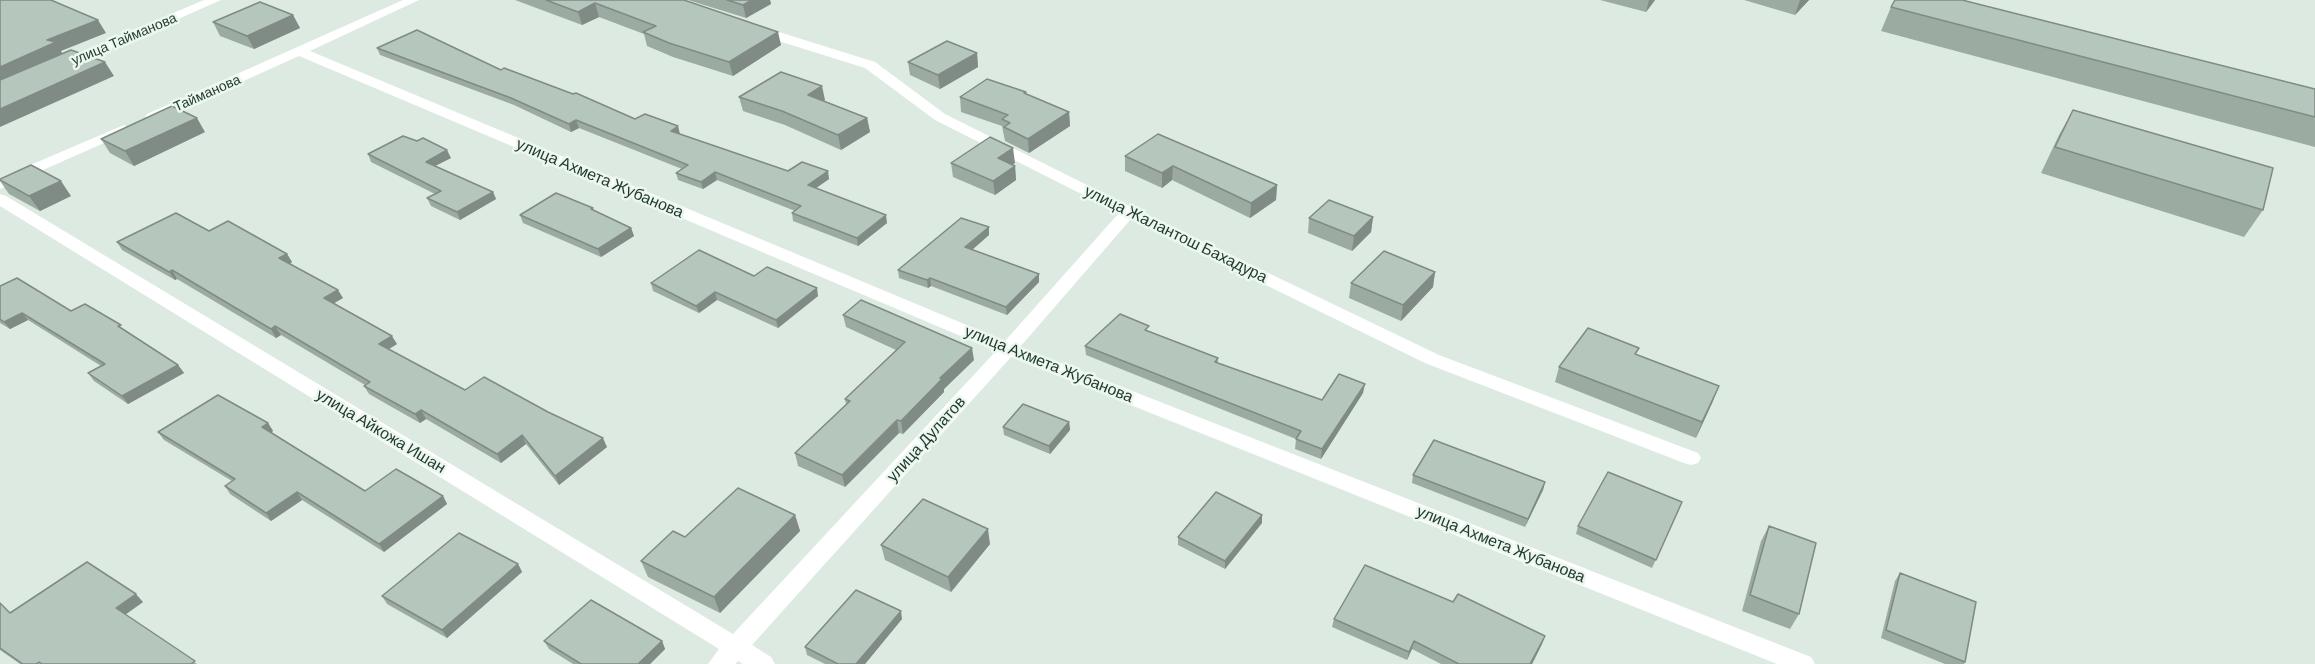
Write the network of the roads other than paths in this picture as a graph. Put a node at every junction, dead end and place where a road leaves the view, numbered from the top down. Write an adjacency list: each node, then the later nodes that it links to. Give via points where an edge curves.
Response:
1 (215, 0): 5 (street, улица Тайманова)
2 (413, 0): 4 (street, Тайманова)
3 (741, 25): 8 (street, улица Жалантош Бахадура, via 870,65 940,117)
4 (300, 52): 6 (street, Тайманова); 9 (street, улица Ахмета Жубанова)
5 (54, 69)
6 (0, 184)
7 (0, 199): 11 (street, улица Айкожа Ишан)
8 (1129, 212): 9 (street, улица Дулатов); 10 (street, улица Жалантош Бахадура, via 1432,359)
9 (1008, 348): 11 (street, улица Дулатов); 14 (street, улица Ахмета Жубанова)
10 (1691, 458)
11 (736, 648): 12 (street, улица Дулатов); 13 (street, улица Айкожа Ишан)
12 (720, 664)
13 (763, 664)
14 (1803, 664)

